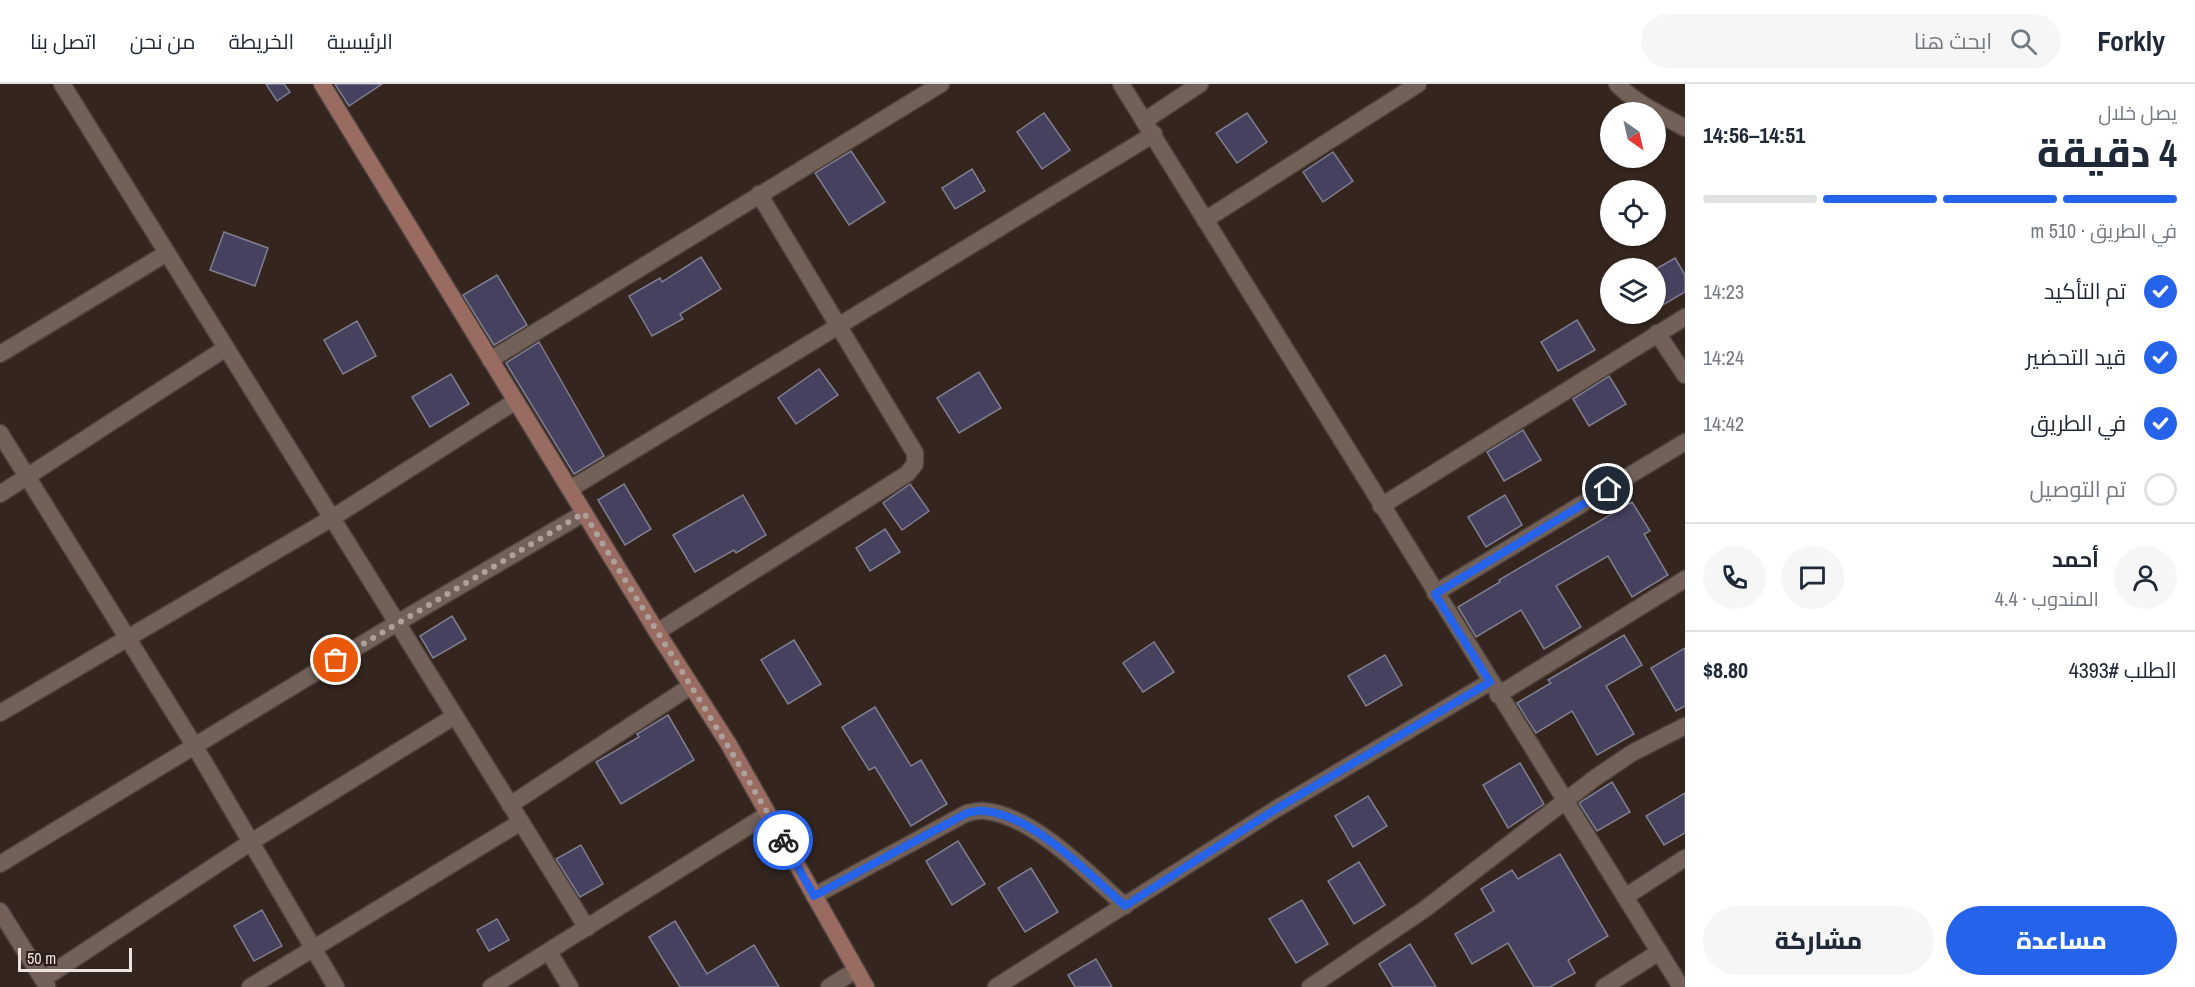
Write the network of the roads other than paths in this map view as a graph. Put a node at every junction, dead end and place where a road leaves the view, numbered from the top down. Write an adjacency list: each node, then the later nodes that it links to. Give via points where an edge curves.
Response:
1 (62, 84): 12 (street)
2 (322, 84): 18 (main road)
3 (941, 84): 10 (street)
4 (1121, 84): 8 (street)
5 (1200, 84): 8 (street)
6 (1418, 84): 11 (street)
7 (1625, 86): 9 (street)
8 (1149, 128): 11 (street); 14 (street)
9 (1685, 128)
10 (759, 194): 14 (street); 18 (street)
11 (1205, 220): 26 (street)
12 (167, 253): 16 (street); 17 (street)
13 (1685, 317): 15 (street)
14 (838, 325): 24 (street); 32 (street, via 915,453 915,464 907,474)
15 (1657, 333): 19 (street); 26 (street)
16 (226, 348): 23 (street); 28 (street)
17 (0, 354)
18 (490, 360): 20 (main road)
19 (1685, 375)
20 (516, 401): 24 (main road); 28 (street)
21 (0, 433): 23 (street)
22 (1685, 442): 30 (street)
23 (27, 477): 25 (street); 33 (street)
24 (570, 489): 27 (main road)
25 (0, 494)
26 (1381, 506): 30 (street)
27 (584, 513): 31 (street); 32 (main road)
28 (332, 518): 31 (street); 33 (street)
29 (1685, 579): 35 (street)
30 (1435, 594): 35 (street)
31 (397, 623): 37 (street); 39 (street)
32 (657, 632): 34 (main road)
33 (127, 637): 36 (street); 39 (street)
34 (691, 686): 41 (street); 42 (main road)
35 (1494, 689): 40 (street); 49 (street, via 1276,809)
36 (0, 713)
37 (455, 716): 41 (street); 44 (street)
38 (1685, 726): 40 (street, via 1632,753)
39 (194, 746): 44 (street); 46 (street)
40 (1565, 802): 48 (street); 64 (street, via 1425,909)
41 (510, 805): 43 (street)
42 (768, 814): 47 (main road); 51 (street)
43 (521, 822): 51 (street); 52 (street)
44 (251, 842): 52 (street); 56 (street)
45 (1685, 858): 48 (street)
46 (0, 864)
47 (814, 896): 49 (street, via 967,813 982,810 1027,826 1061,849); 55 (main road)
48 (1625, 897): 54 (street)
49 (1125, 906): 63 (street)
50 (0, 911): 56 (street)
51 (587, 928): 53 (street)
52 (314, 948): 57 (street); 58 (street)
53 (549, 952): 59 (street); 60 (street)
54 (1659, 952): 65 (street); 66 (street)
55 (856, 970): 61 (street); 62 (main road)
56 (45, 983)
57 (250, 987)
58 (336, 987)
59 (491, 987)
60 (570, 987)
61 (829, 987)
62 (866, 987)
63 (996, 987)
64 (1310, 987)
65 (1604, 987)
66 (1681, 987)

